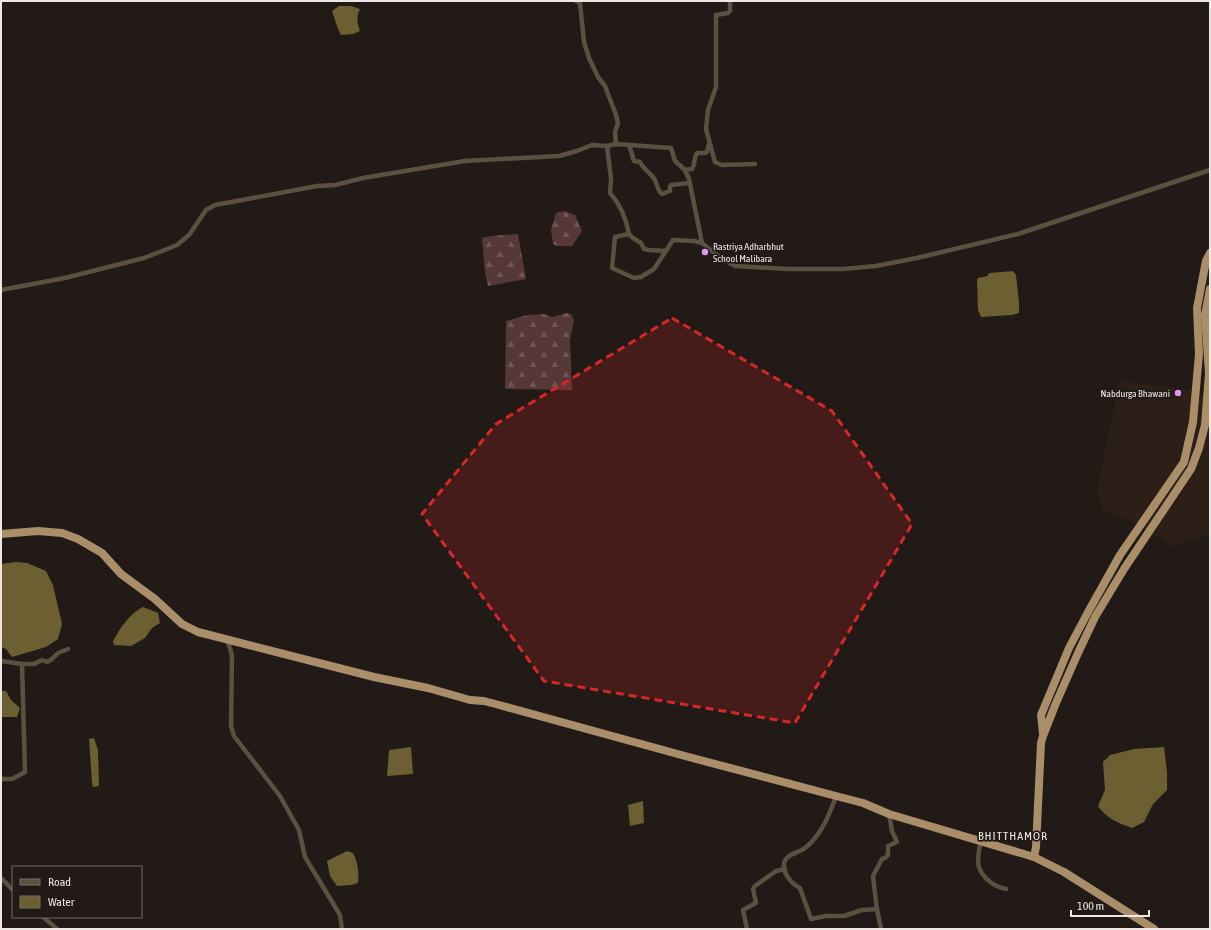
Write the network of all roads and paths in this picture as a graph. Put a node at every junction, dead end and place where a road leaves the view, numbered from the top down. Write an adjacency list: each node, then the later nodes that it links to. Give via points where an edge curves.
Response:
1 (576, 1): 4 (street, via 580,3 584,42 589,58 605,86 616,115)
2 (730, 1): 3 (street, via 728,13 716,15 716,87 707,116 706,129)
3 (710, 140): 7 (street, via 715,162); 8 (street, via 707,152 697,153 692,169)
4 (616, 144): 5 (street); 6 (street)
5 (629, 145): 8 (street, via 670,148 675,161); 10 (street, via 634,161 640,162 643,169 654,177 662,194 670,191 671,185)
6 (607, 146): 11 (street, via 610,192 621,208); 16 (street, via 592,145 559,156 466,161 215,205 206,210 189,235 177,245 144,258 65,278)
7 (755, 164)
8 (685, 170): 10 (street)
9 (1210, 170): 12 (street, via 1018,234 876,266 843,269 735,266)
10 (690, 182): 12 (street)
11 (629, 234): 13 (street, via 641,243 644,249); 13 (street, via 615,237 612,268 621,273 634,278 641,277 654,269)
12 (702, 243): 13 (street, via 673,240)
13 (666, 252)
14 (1210, 253): 17 (highway, via 1206,261 1197,308)
15 (1210, 289): 17 (highway, via 1206,314)
16 (1, 290)
17 (1206, 356): 18 (highway, via 1184,462); 19 (highway, via 1209,373 1205,424 1199,448 1191,469)
18 (1158, 502): 19 (highway); 22 (highway, via 1120,555)
19 (1165, 507): 24 (highway, via 1124,569)
20 (1, 534): 21 (highway, via 38,530 62,533 78,539 102,553 121,574 182,624 198,632)
21 (227, 639): 29 (highway, via 374,677 470,700 484,701); 40 (street, via 232,656 231,726 234,736 280,796 299,830 304,858 340,915)
22 (1069, 648): 24 (highway); 27 (highway, via 1041,714)
23 (68, 649): 26 (street, via 47,662 42,660 34,664)
24 (1078, 653): 27 (highway)
25 (1, 661): 26 (street)
26 (22, 664): 28 (street, via 25,772 12,779)
27 (1043, 736): 32 (highway)
28 (1, 779)
29 (836, 796): 30 (highway, via 863,803); 33 (street, via 829,817 815,838 804,849 786,858)
30 (889, 814): 31 (highway); 37 (street, via 897,842 888,846 888,855 882,858 873,876)
31 (981, 842): 32 (highway); 36 (street, via 979,867 988,880 999,888)
32 (1034, 857): 43 (highway, via 1064,872)
33 (785, 869): 37 (street, via 789,880 800,888 812,919 844,916 862,910); 41 (street, via 776,871 753,889 756,903 743,910)
34 (1, 878): 35 (street)
35 (12, 889)
36 (1006, 889)
37 (877, 911): 42 (street)
38 (44, 918): 39 (street)
39 (57, 929)
40 (342, 929)
41 (747, 929)
42 (880, 929)
43 (1154, 929)

